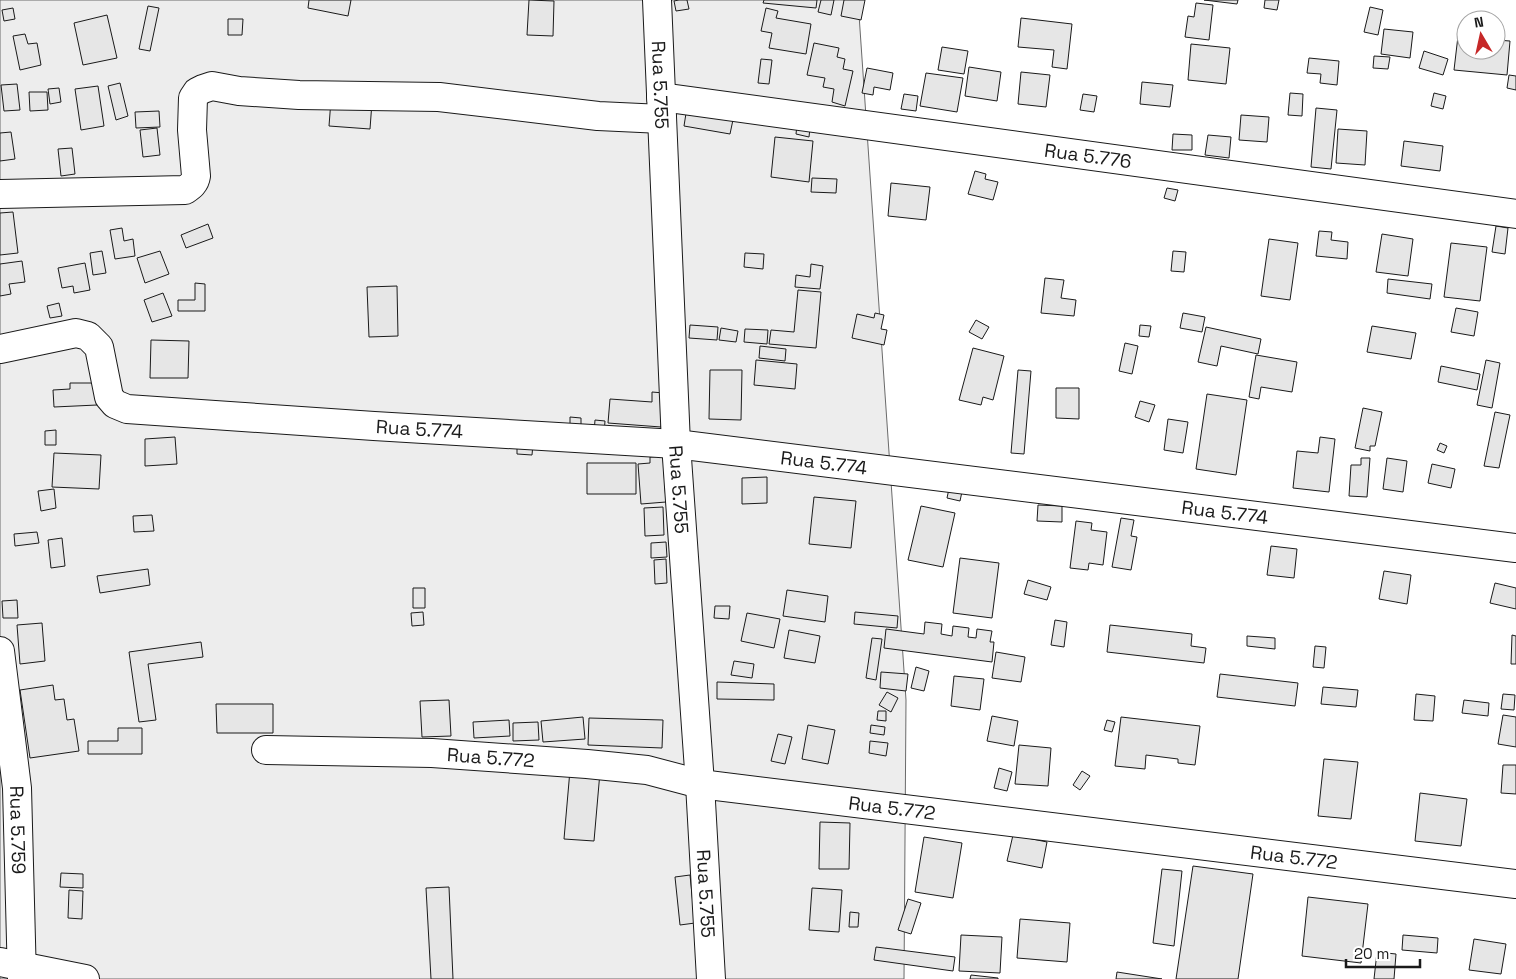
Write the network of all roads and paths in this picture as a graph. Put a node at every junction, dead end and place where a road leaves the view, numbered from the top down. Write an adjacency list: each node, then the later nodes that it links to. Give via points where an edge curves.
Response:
1 (657, 0): 2 (street, Rua 5.755)
2 (661, 108): 3 (street, Rua 5.776, via 598,116 439,97 300,96 212,86 203,88 193,98 196,181 185,190); 4 (street, Rua 5.776); 6 (street, Rua 5.755)
3 (0, 194)
4 (1516, 214)
5 (0, 349): 6 (street, Rua 5.774, via 76,333 88,336 99,347 109,398 127,409)
6 (676, 444): 7 (street, Rua 5.774); 10 (street, Rua 5.755)
7 (1516, 548)
8 (0, 651): 12 (street, Rua 5.759, via 17,788)
9 (266, 750): 10 (street, Rua 5.772, via 432,753 587,764 647,770)
10 (700, 784): 11 (street, Rua 5.772); 14 (street, Rua 5.755)
11 (1516, 884)
12 (15, 969): 13 (street)
13 (85, 979)
14 (711, 979)

